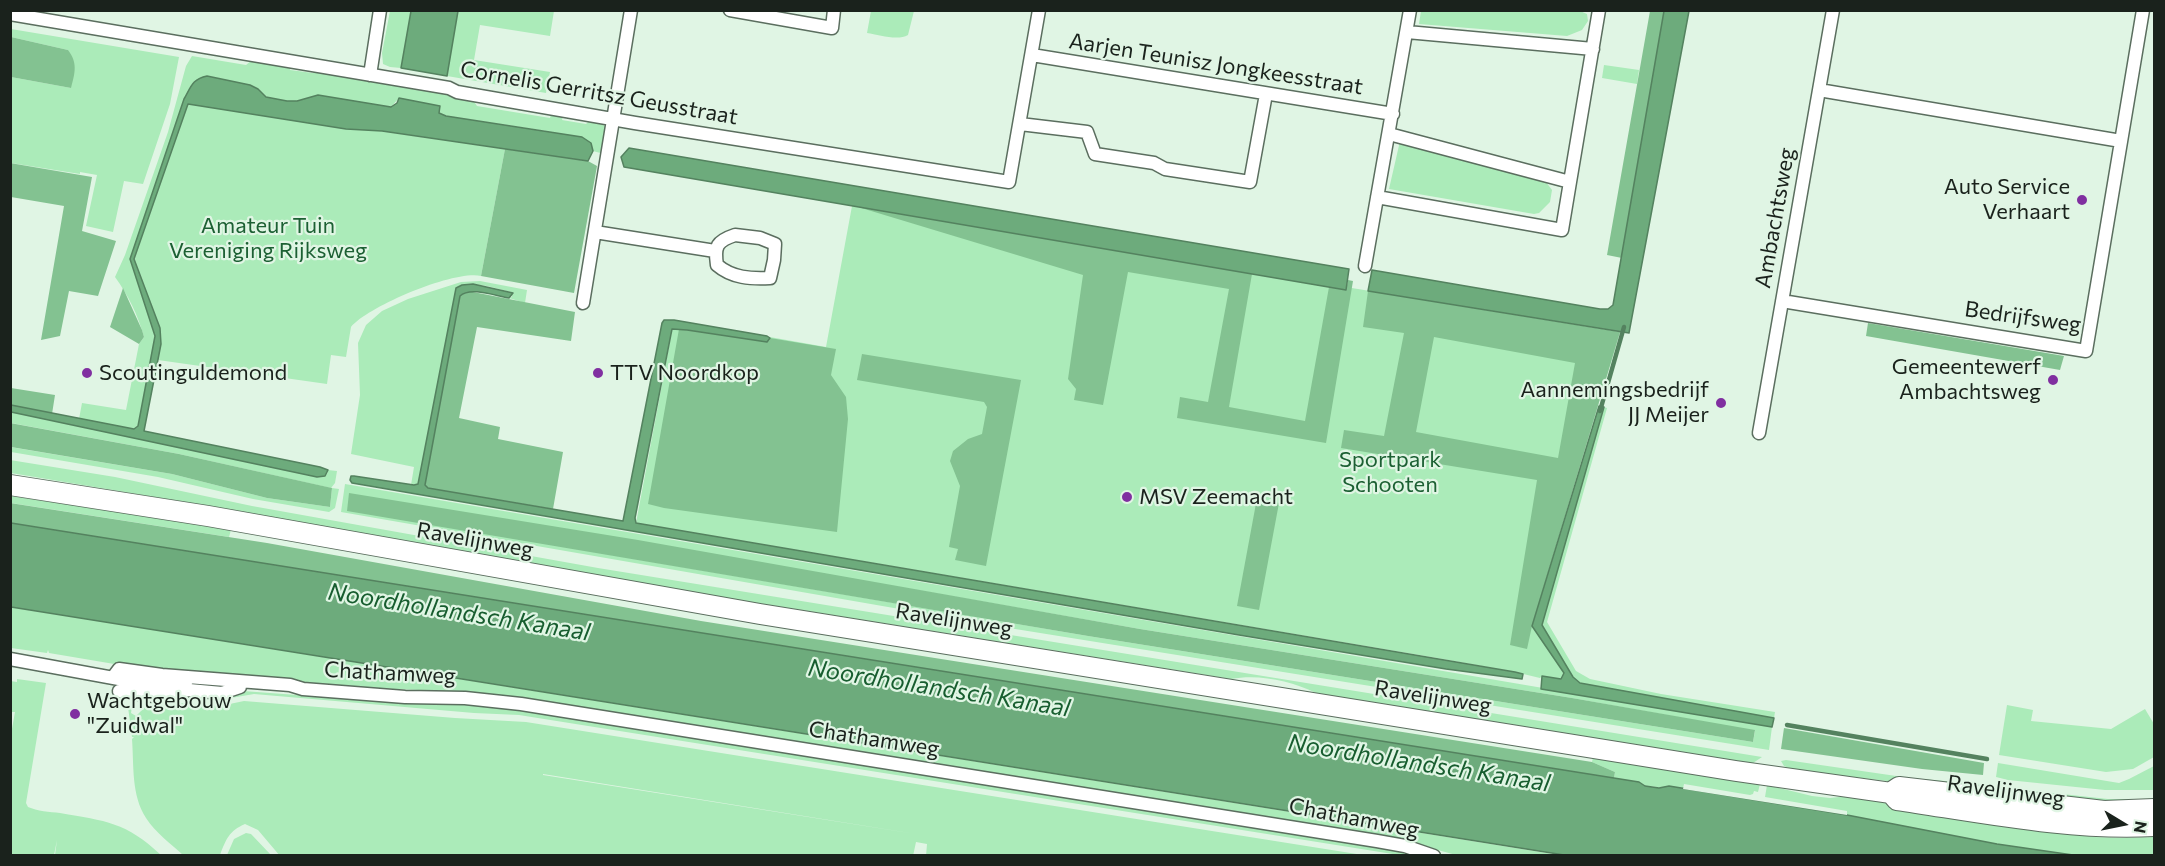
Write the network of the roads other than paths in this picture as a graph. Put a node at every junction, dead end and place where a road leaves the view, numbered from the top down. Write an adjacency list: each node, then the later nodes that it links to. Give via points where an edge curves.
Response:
1 (380, 10): 15 (street)
2 (631, 10): 19 (street)
3 (730, 10): 4 (street, via 832,28)
4 (834, 10)
5 (1039, 10): 14 (street, Cornelis Gerritsz Geusstraat)
6 (1410, 10): 12 (street)
7 (1599, 10): 13 (street)
8 (1833, 10): 16 (street, Ambachtsweg)
9 (2143, 10): 22 (street, Bedrijfsweg)
10 (10, 14): 11 (street, Cornelis Gerritsz Geusstraat)
11 (34, 14): 15 (street, Cornelis Gerritsz Geusstraat)
12 (1407, 32): 13 (street); 18 (street)
13 (1593, 49): 23 (street)
14 (1032, 55): 17 (street, Aarjen Teunisz Jongkeesstraat); 20 (street, Cornelis Gerritsz Geusstraat)
15 (370, 75): 19 (street, Cornelis Gerritsz Geusstraat)
16 (1819, 90): 22 (street); 28 (street, Ambachtsweg)
17 (1266, 94): 18 (street, Aarjen Teunisz Jongkeesstraat); 20 (street, via 1250,182 1095,154 1087,132)
18 (1393, 114): 21 (street)
19 (613, 120): 20 (street, Cornelis Gerritsz Geusstraat, via 1009,182); 25 (street)
20 (1020, 124)
21 (1389, 134): 23 (street); 24 (street)
22 (2121, 141): 28 (street, Bedrijfsweg, via 2086,351)
23 (1570, 182): 24 (street, via 1562,230)
24 (1377, 197): 27 (street)
25 (595, 232): 26 (street); 29 (street)
26 (715, 251): 26 (street, via 717,265 728,274 770,278 775,244 735,235 722,240)
27 (1365, 266)
28 (1782, 301): 30 (street, Ambachtsweg)
29 (583, 303)
30 (1759, 433)
31 (10, 485): 37 (main road, Ravelijnweg, via 198,514 760,614)
32 (10, 659): 33 (street, Chathamweg)
33 (113, 677): 34 (street, Chathamweg, via 158,686 191,683); 35 (street, Chathamweg, via 119,669)
34 (240, 687): 35 (street, Chathamweg, via 290,691); 36 (street, Chathamweg, via 222,693 189,690 154,696)
35 (303, 688): 40 (street, Chathamweg, via 521,704 1366,839)
36 (118, 691)
37 (1891, 793): 38 (main road, Ravelijnweg, via 1899,787 2104,811); 39 (main road, Ravelijnweg, via 1897,800 1984,813 2109,828)
38 (2154, 809)
39 (2154, 826)
40 (1434, 855)

